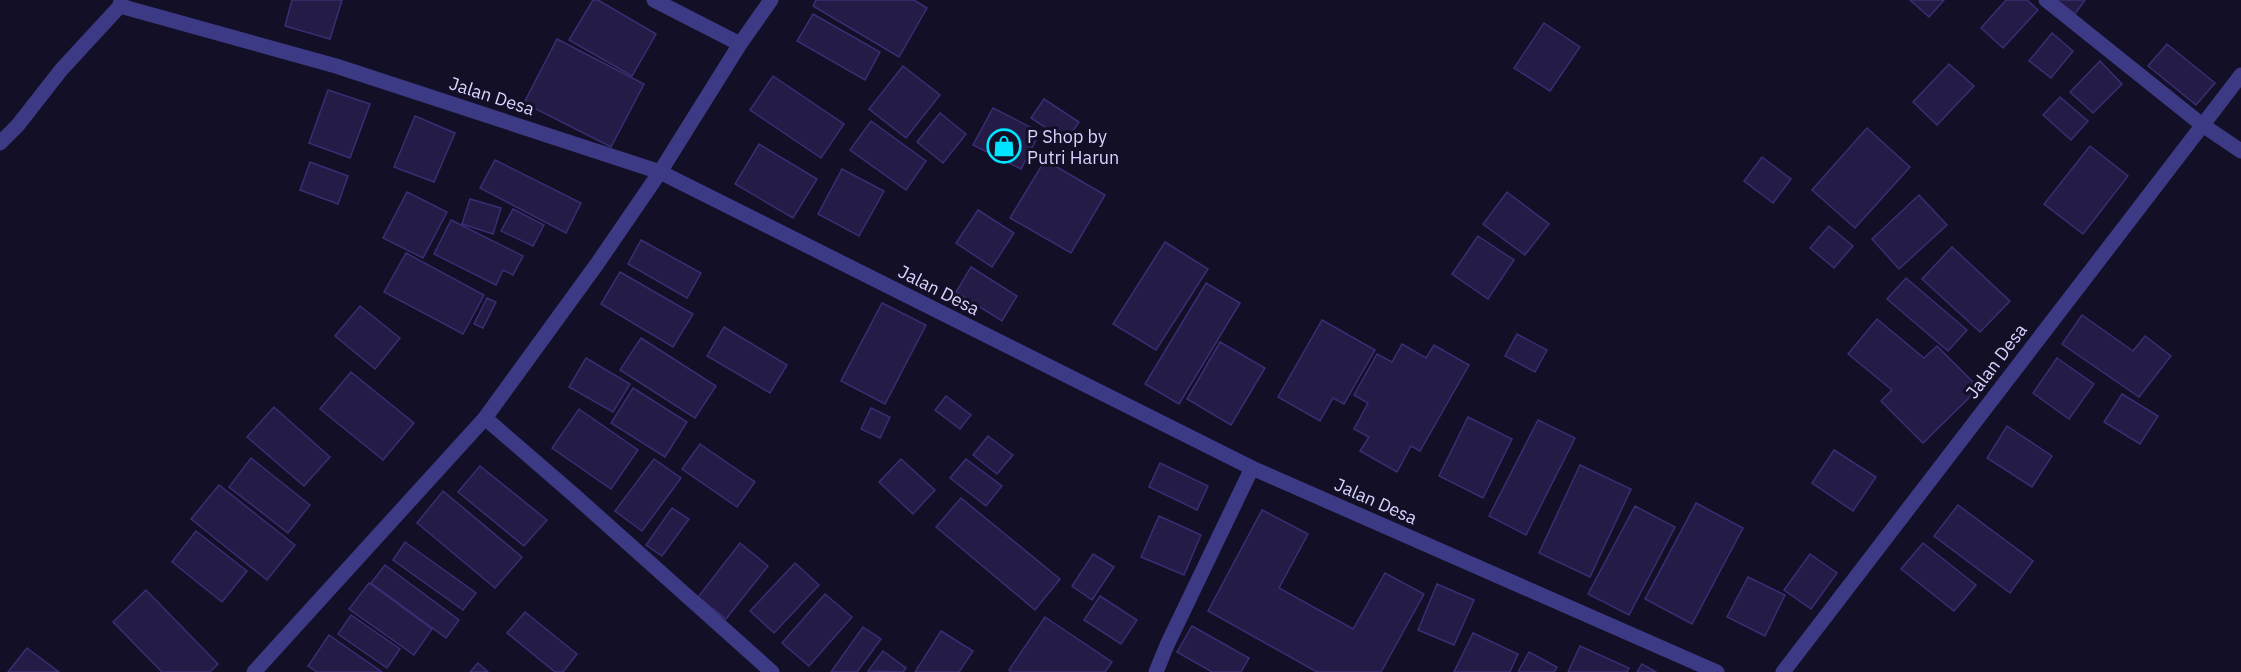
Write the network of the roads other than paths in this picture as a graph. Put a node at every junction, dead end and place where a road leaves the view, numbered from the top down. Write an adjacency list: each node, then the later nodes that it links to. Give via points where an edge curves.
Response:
1 (654, 0): 5 (street)
2 (771, 0): 5 (street)
3 (2046, 0): 7 (street)
4 (121, 3): 8 (street); 10 (street, Jalan Desa, via 336,66)
5 (740, 44): 10 (street)
6 (2241, 75): 7 (street, Jalan Desa)
7 (2202, 124): 9 (street); 17 (street, Jalan Desa)
8 (0, 143)
9 (2241, 151)
10 (660, 172): 11 (street); 12 (street, Jalan Desa)
11 (485, 418): 13 (street); 14 (street)
12 (1252, 468): 15 (street); 16 (street, Jalan Desa)
13 (254, 672)
14 (772, 672)
15 (1156, 672)
16 (1717, 672)
17 (1783, 672)

